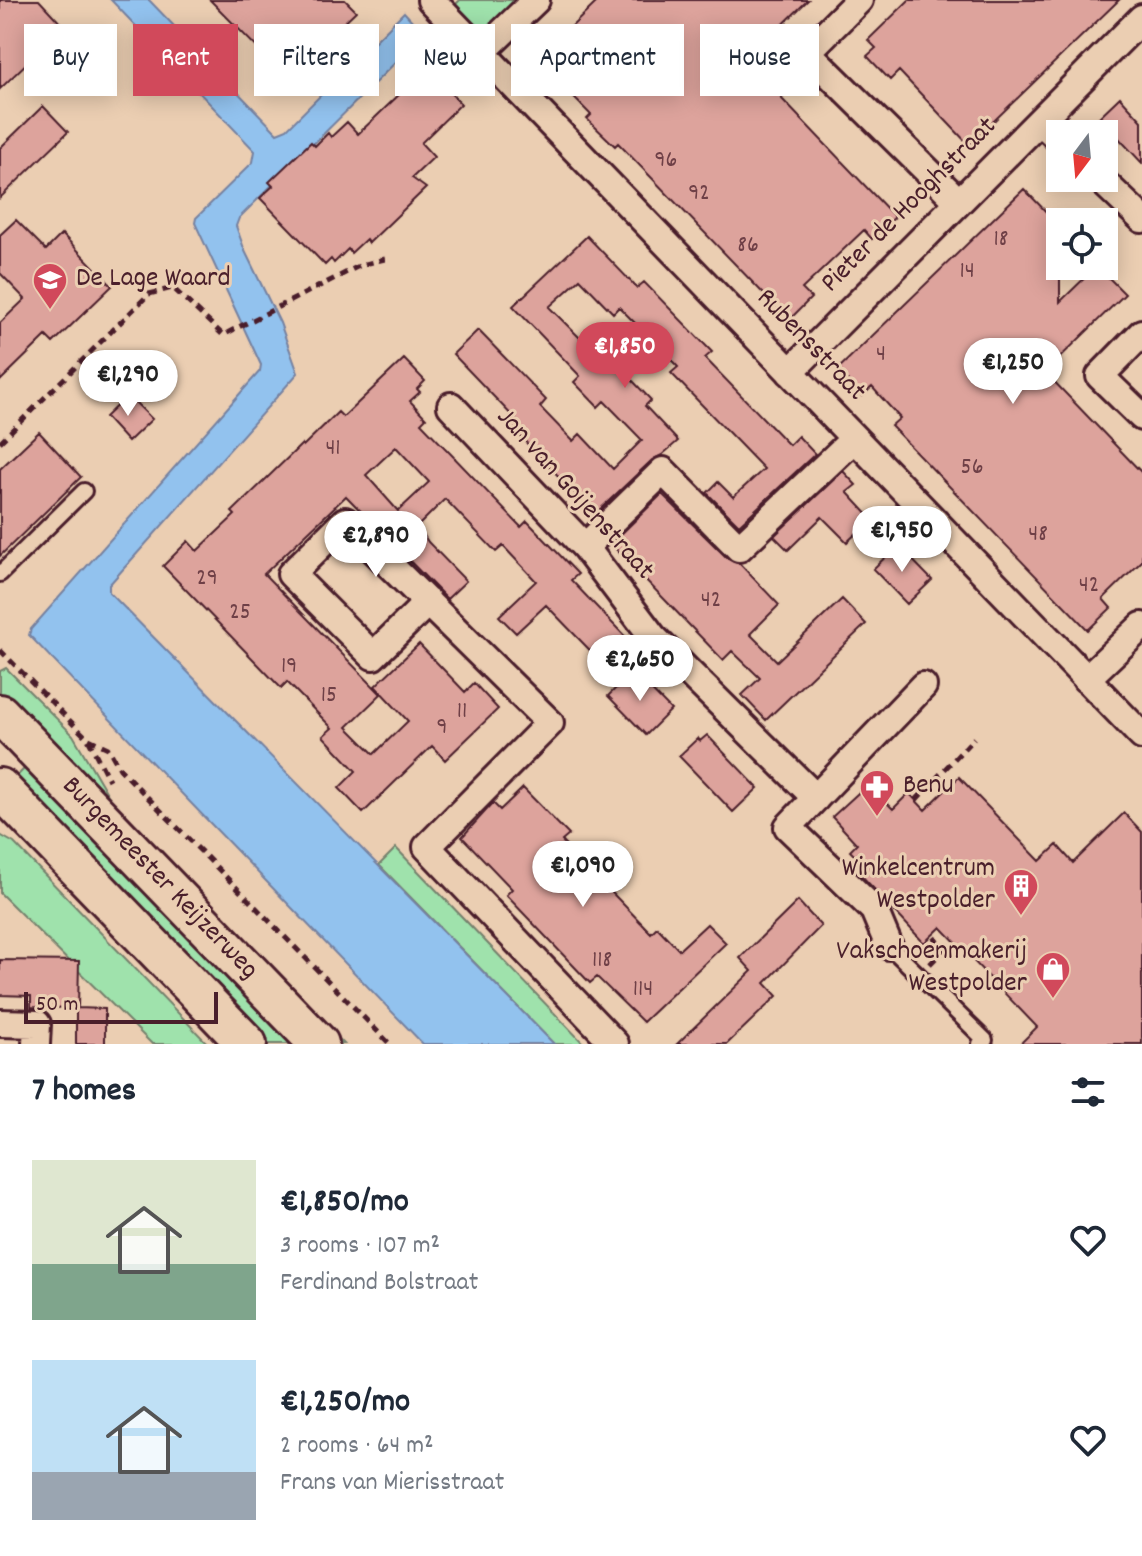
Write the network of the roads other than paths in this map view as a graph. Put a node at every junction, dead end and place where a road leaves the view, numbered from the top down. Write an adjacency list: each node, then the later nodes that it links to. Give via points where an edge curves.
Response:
1 (431, 0): 5 (street, Rubensstraat)
2 (536, 0): 6 (street)
3 (859, 0): 11 (street, via 807,52)
4 (1142, 18): 8 (street, Pieter de Hooghstraat)
5 (455, 24)
6 (495, 39)
7 (495, 66): 14 (street, Rubensstraat)
8 (1040, 121): 9 (street); 11 (street, Pieter de Hooghstraat)
9 (1046, 127)
10 (1114, 192): 12 (street)
11 (959, 202): 14 (street, Pieter de Hooghstraat)
12 (1142, 219)
13 (1142, 333): 16 (street, via 1100,376)
14 (790, 372): 17 (street, Rubensstraat)
15 (451, 406): 19 (street, Jan van Goijenstraat)
16 (1142, 417)
17 (854, 439): 19 (street, via 739,548 663,471); 23 (street, Rubensstraat)
18 (84, 491): 20 (lane)
19 (585, 547): 28 (street, Jan van Goijenstraat, via 653,637)
20 (0, 574)
21 (428, 602): 21 (street, via 373,656 291,574 345,521); 35 (street, via 550,723 427,847)
22 (1142, 626): 23 (street)
23 (1086, 679): 26 (street, Rubensstraat)
24 (923, 686): 28 (street)
25 (2, 720): 34 (main road, Burgemeester Keijzerweg)
26 (1142, 736)
27 (0, 788): 33 (main road, Burgemeester Keijzerweg)
28 (816, 798): 29 (street, via 788,827 874,910)
29 (889, 946): 31 (lane)
30 (0, 1023): 32 (street, via 37,1024)
31 (982, 1042)
32 (36, 1044)
33 (247, 1044)
34 (319, 1044)
35 (615, 1044)

